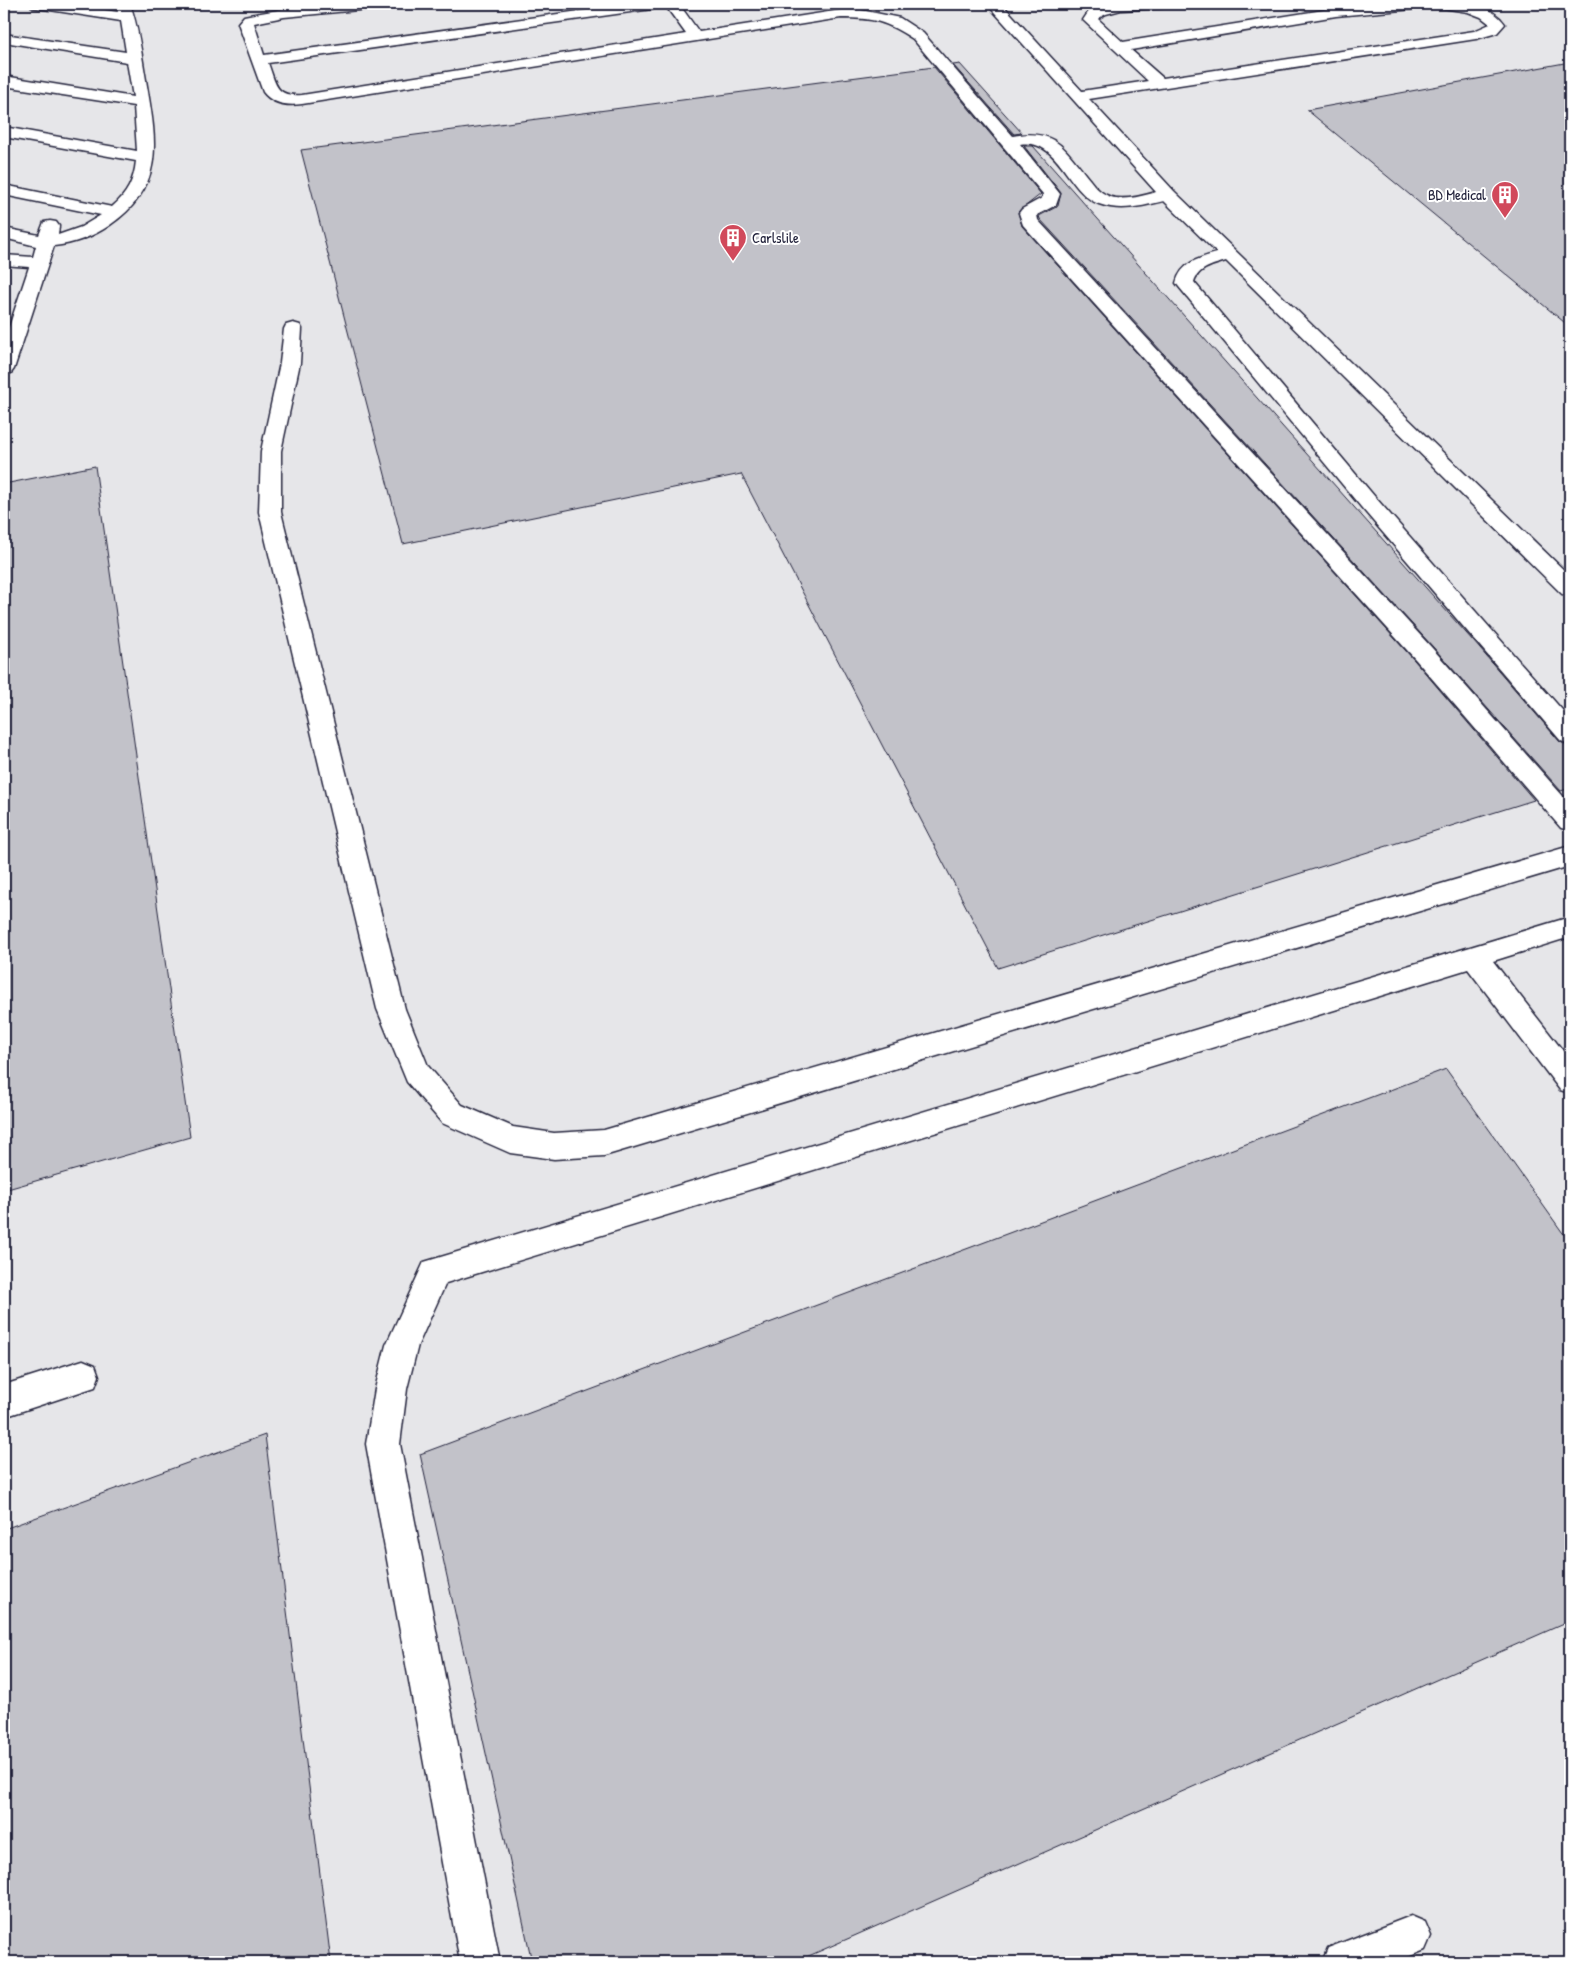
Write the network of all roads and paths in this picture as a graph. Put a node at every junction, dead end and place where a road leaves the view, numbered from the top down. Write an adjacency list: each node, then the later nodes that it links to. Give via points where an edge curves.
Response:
1 (37, 4): 10 (lane)
2 (380, 4): 16 (lane, via 284,13 250,20 246,23)
3 (659, 4): 16 (lane, via 535,15)
4 (672, 4): 12 (lane)
5 (994, 4): 19 (lane)
6 (1161, 4): 14 (lane, via 1108,8 1092,14 1090,20)
7 (1309, 4): 11 (lane)
8 (1424, 4): 11 (lane)
9 (1441, 4): 18 (lane, via 1476,9 1492,16 1498,24 1492,30 1476,35)
10 (125, 11): 15 (lane)
11 (1336, 12): 14 (lane)
12 (695, 37): 16 (lane, via 291,100 275,97); 22 (lane, via 841,14 895,21 918,36)
13 (4, 38): 15 (lane)
14 (1121, 47): 18 (lane)
15 (134, 58): 20 (lane)
16 (258, 60)
17 (4, 82): 20 (lane)
18 (1159, 83): 19 (lane)
19 (1079, 96): 25 (lane)
20 (142, 103): 23 (lane)
21 (4, 132): 23 (lane)
22 (1009, 141): 25 (lane, via 1041,140 1103,200 1131,202); 37 (lane, via 1052,194 1050,201 1028,213 1029,221 1424,654)
23 (144, 157): 26 (lane, via 141,182)
24 (4, 190): 26 (lane)
25 (1168, 196): 30 (lane)
26 (117, 213): 29 (lane, via 82,232)
27 (4, 217): 29 (lane, via 27,222)
28 (4, 233): 29 (lane)
29 (48, 233): 32 (lane)
30 (1229, 255): 35 (lane); 36 (lane, via 1191,269 1185,283 1362,495)
31 (4, 260): 32 (lane)
32 (40, 263): 34 (lane)
33 (292, 329): 38 (lane, via 290,363 271,451 270,512 391,1009 417,1073 452,1114 510,1140 554,1146 604,1143)
34 (4, 369)
35 (1570, 588)
36 (1570, 735)
37 (1570, 821)
38 (1570, 856)
39 (1570, 927): 40 (lane)
40 (1474, 956): 41 (lane); 45 (lane, via 435,1272 402,1345 391,1389 383,1444)
41 (1570, 1081)
42 (84, 1376): 43 (lane)
43 (4, 1401)
44 (1410, 1936): 46 (lane)
45 (480, 1962)
46 (1342, 1962)

